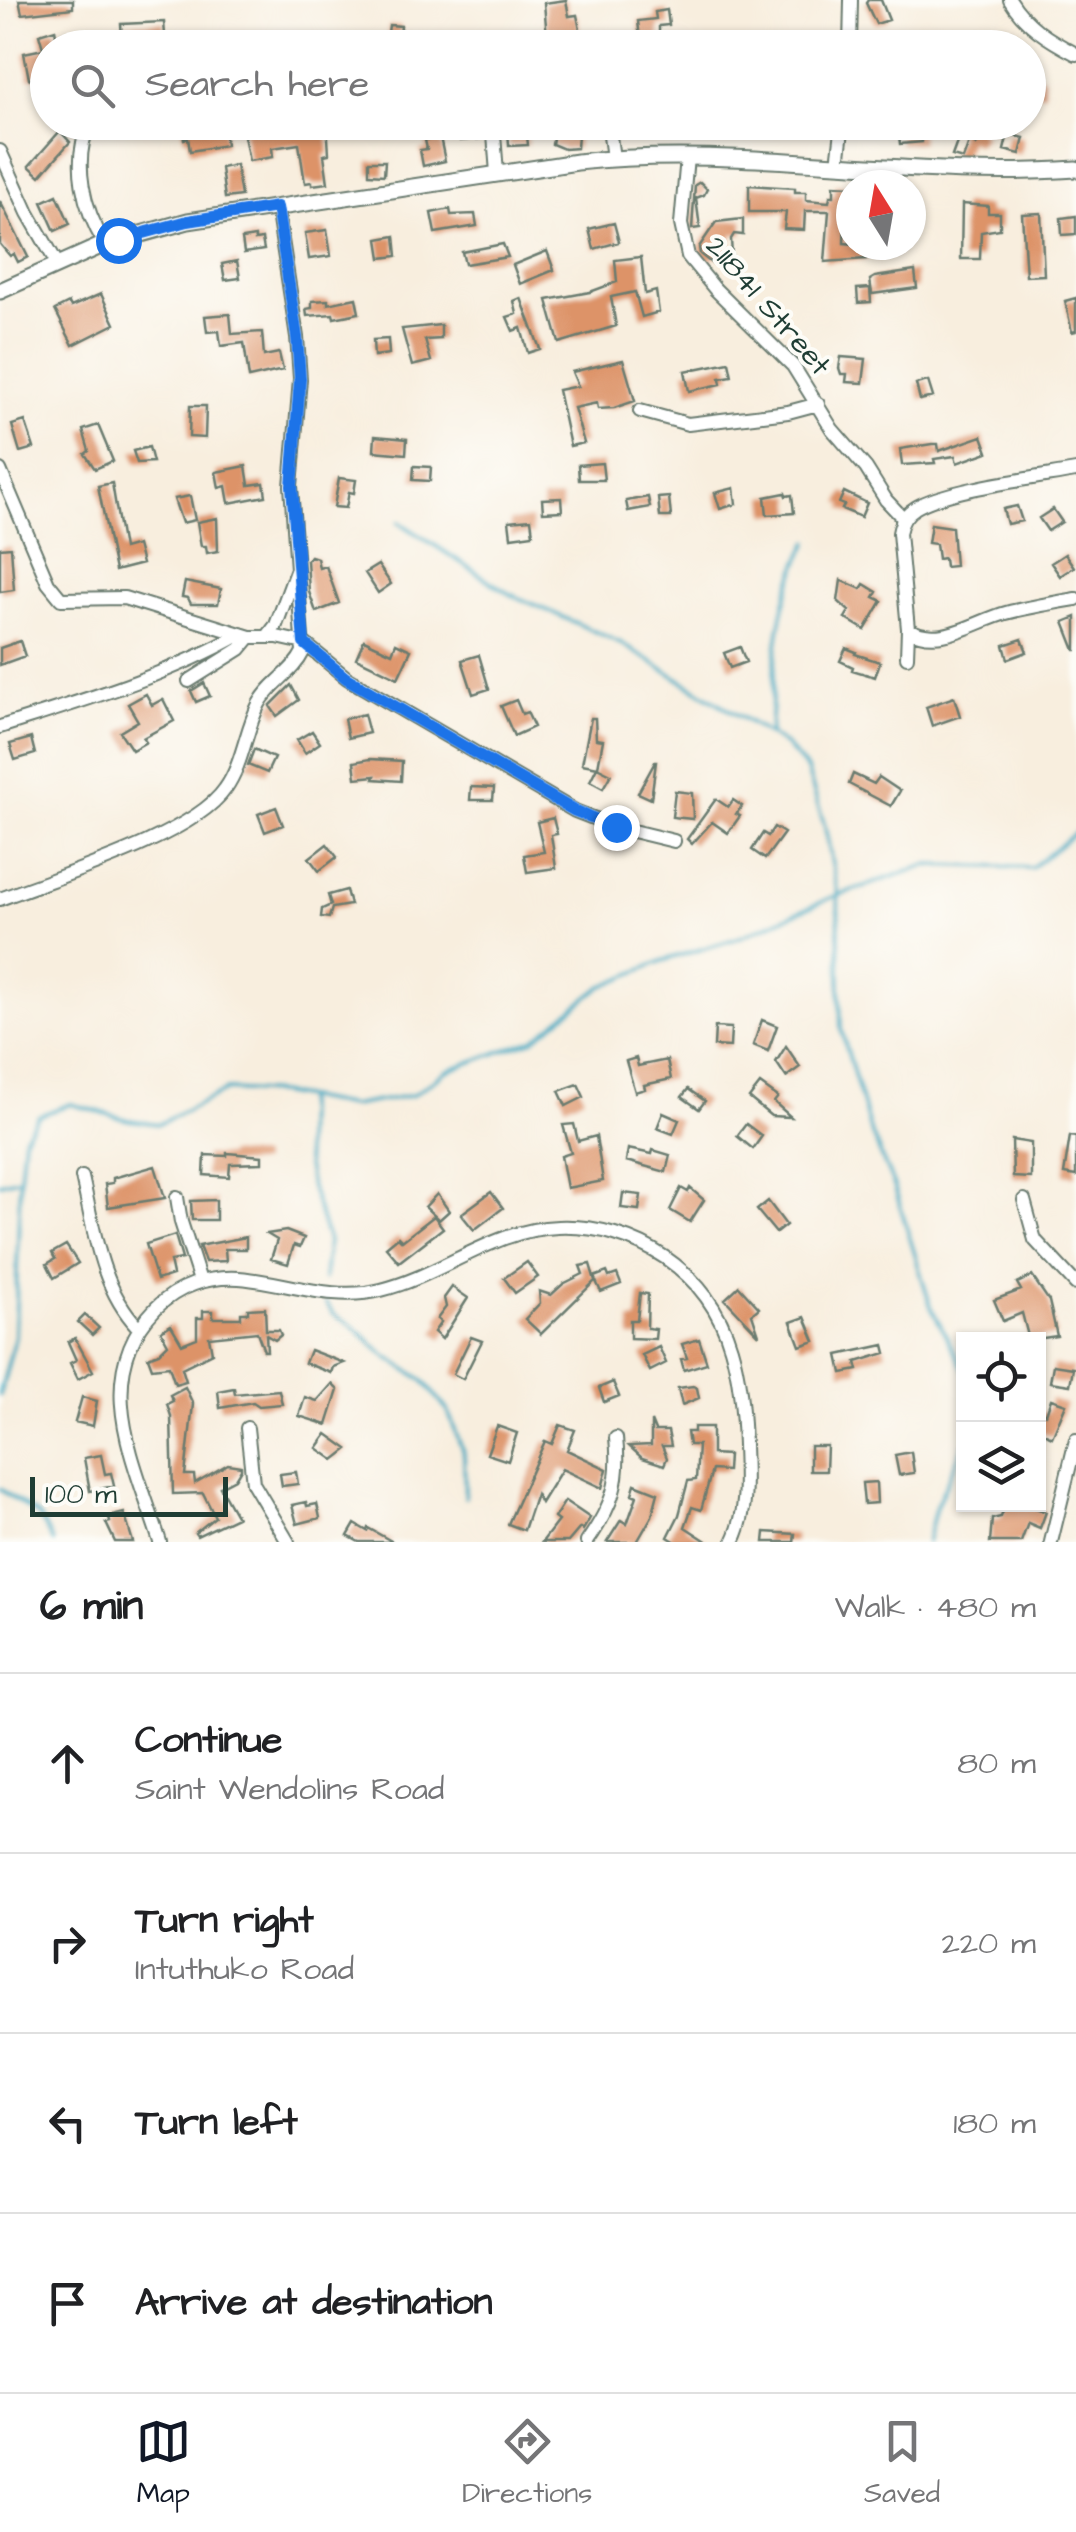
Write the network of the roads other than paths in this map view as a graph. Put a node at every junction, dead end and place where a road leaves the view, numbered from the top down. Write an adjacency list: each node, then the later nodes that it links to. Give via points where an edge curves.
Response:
1 (851, 0): 3 (street)
2 (1010, 0): 4 (street)
3 (850, 30)
4 (1036, 30)
5 (1046, 38): 6 (street)
6 (1076, 54)
7 (85, 140): 18 (street, via 84,198)
8 (494, 140): 16 (street)
9 (610, 140): 13 (street)
10 (841, 140): 14 (street)
11 (0, 151): 19 (street)
12 (687, 157): 13 (street); 14 (street); 21 (street, 211841 Street, via 681,224 688,256 792,366)
13 (613, 158): 16 (street)
14 (838, 164): 15 (street)
15 (1076, 169)
16 (497, 173): 17 (street)
17 (277, 207): 18 (street, via 188,221); 26 (street, via 299,365 292,467)
18 (105, 244): 19 (street)
19 (58, 265): 20 (street)
20 (0, 291)
21 (818, 404): 22 (street, via 688,424); 25 (street, 211841 Street)
22 (640, 411)
23 (0, 470): 29 (street, via 61,599 124,598)
24 (1076, 471): 25 (street, via 945,497)
25 (903, 518): 28 (street)
26 (296, 570): 30 (street); 31 (street)
27 (1076, 599): 28 (street, via 935,636)
28 (908, 628): 32 (street)
29 (246, 635): 30 (street); 33 (street, via 240,649); 34 (street)
30 (267, 637): 31 (street)
31 (304, 643): 35 (street, via 346,678 575,811); 36 (street, via 298,662 259,704 240,760 214,804 172,832)
32 (907, 656)
33 (189, 681)
34 (0, 727)
35 (674, 841)
36 (0, 899)
37 (82, 1177): 42 (street, via 111,1288)
38 (178, 1197): 40 (street)
39 (1024, 1200): 41 (street, via 1035,1240)
40 (200, 1282): 42 (street, via 164,1301); 49 (street, via 241,1278 324,1293 384,1290 514,1233 554,1226 589,1227 652,1247 711,1304 731,1346 745,1472)
41 (1076, 1284)
42 (138, 1327): 46 (street, via 122,1369 122,1411)
43 (246, 1428): 47 (street, via 254,1483)
44 (616, 1438): 48 (street, via 618,1479)
45 (1076, 1440): 50 (street)
46 (160, 1542)
47 (288, 1542)
48 (587, 1542)
49 (733, 1542)
50 (1051, 1542)

